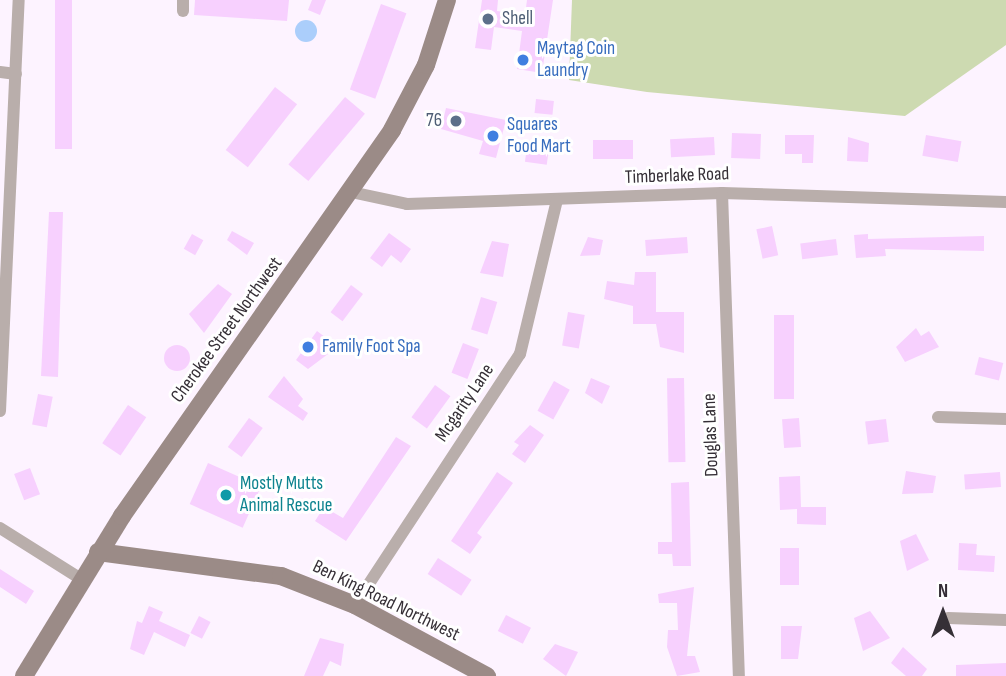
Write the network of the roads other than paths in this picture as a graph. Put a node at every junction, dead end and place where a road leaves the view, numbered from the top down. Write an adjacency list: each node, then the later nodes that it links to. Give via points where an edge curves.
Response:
1 (19, 0): 4 (street)
2 (446, 0): 5 (main road, Cherokee Street Northwest, via 417,86)
3 (0, 72): 4 (street)
4 (16, 74): 9 (street)
5 (351, 192): 7 (street, Timberlake Road, via 407,204); 13 (main road, Cherokee Street Northwest)
6 (722, 193): 7 (street, Timberlake Road); 8 (street, Timberlake Road); 20 (street, Douglas Lane)
7 (557, 200): 15 (street, Mcgarity Lane, via 520,354)
8 (1006, 202)
9 (0, 411)
10 (938, 417): 11 (street)
11 (1006, 419)
12 (0, 528): 14 (street)
13 (98, 552): 14 (main road, Cherokee Street Northwest); 15 (main road, Ben King Road Northwest, via 261,571)
14 (81, 579): 18 (main road, Cherokee Street Northwest)
15 (355, 605): 19 (main road, Ben King Road Northwest)
16 (948, 618): 17 (street)
17 (1006, 620)
18 (24, 676)
19 (487, 676)
20 (739, 676)

